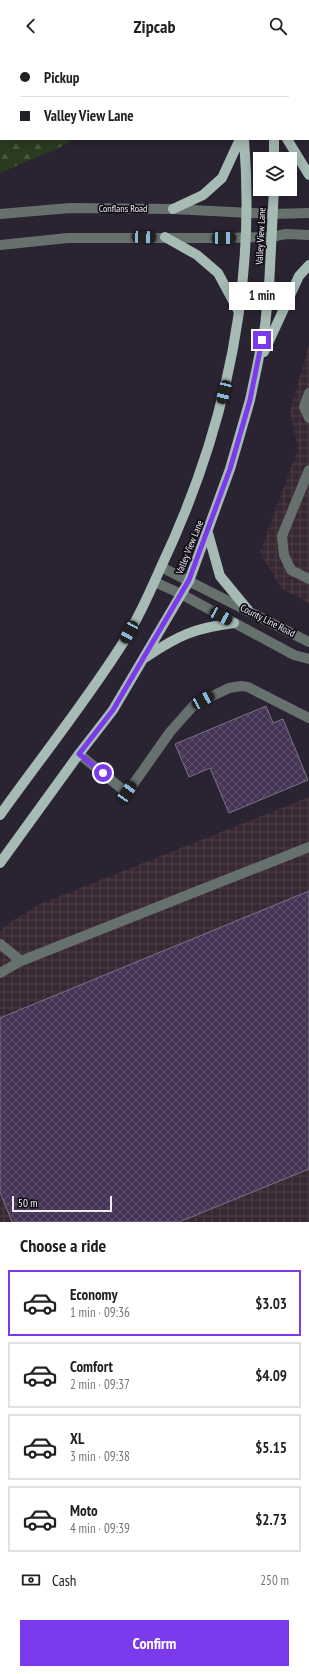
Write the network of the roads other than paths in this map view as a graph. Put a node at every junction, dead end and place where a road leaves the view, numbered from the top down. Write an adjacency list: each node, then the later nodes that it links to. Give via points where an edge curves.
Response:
1 (240, 140): 8 (main road, via 222,178 203,195)
2 (244, 140): 9 (main road, Valley View Lane)
3 (274, 140): 5 (main road)
4 (288, 140): 6 (main road)
5 (274, 152)
6 (309, 175)
7 (273, 196): 12 (main road, Valley View Lane)
8 (173, 209): 9 (street, Conflans Road); 11 (street, Conflans Road, via 70,208)
9 (246, 212): 12 (street, Conflans Road); 16 (main road, Valley View Lane)
10 (309, 213): 12 (street, Conflans Road)
11 (0, 214)
12 (272, 214): 15 (main road, Valley View Lane)
13 (309, 235): 15 (street, via 286,234)
14 (165, 237): 16 (street); 17 (street, via 68,238); 19 (main road, via 197,254 218,273)
15 (271, 237): 16 (street); 20 (main road, Valley View Lane, via 270,287)
16 (245, 238): 19 (main road, Valley View Lane)
17 (0, 245)
18 (309, 264): 20 (main road, via 299,276)
19 (239, 312): 25 (main road, Valley View Lane, via 214,432 188,507)
20 (257, 367): 24 (main road, Valley View Lane, via 230,469)
21 (309, 393): 22 (street, via 304,407)
22 (309, 418)
23 (309, 470): 26 (street, via 282,536 284,555 291,570)
24 (208, 533): 27 (main road, Valley View Lane); 30 (main road, via 220,576)
25 (161, 567): 27 (street, County Line Road); 28 (main road, Valley View Lane)
26 (309, 579)
27 (189, 580): 29 (main road, Valley View Lane); 30 (street, County Line Road)
28 (155, 582): 29 (street, County Line Road); 37 (main road, Valley View Lane, via 122,644)
29 (181, 594): 31 (street, County Line Road); 33 (main road, Valley View Lane)
30 (248, 610): 32 (street, County Line Road)
31 (234, 623): 33 (main road, via 200,628 174,639); 34 (street, County Line Road, via 294,655)
32 (309, 642)
33 (145, 658): 36 (main road, Valley View Lane, via 113,710)
34 (309, 659)
35 (309, 718): 36 (street, via 248,687 229,688 194,705 170,732 127,792)
36 (79, 754): 39 (main road, Valley View Lane)
37 (0, 815)
38 (309, 848): 41 (street)
39 (0, 863)
40 (0, 944): 41 (street)
41 (21, 961): 42 (street)
42 (0, 973)

